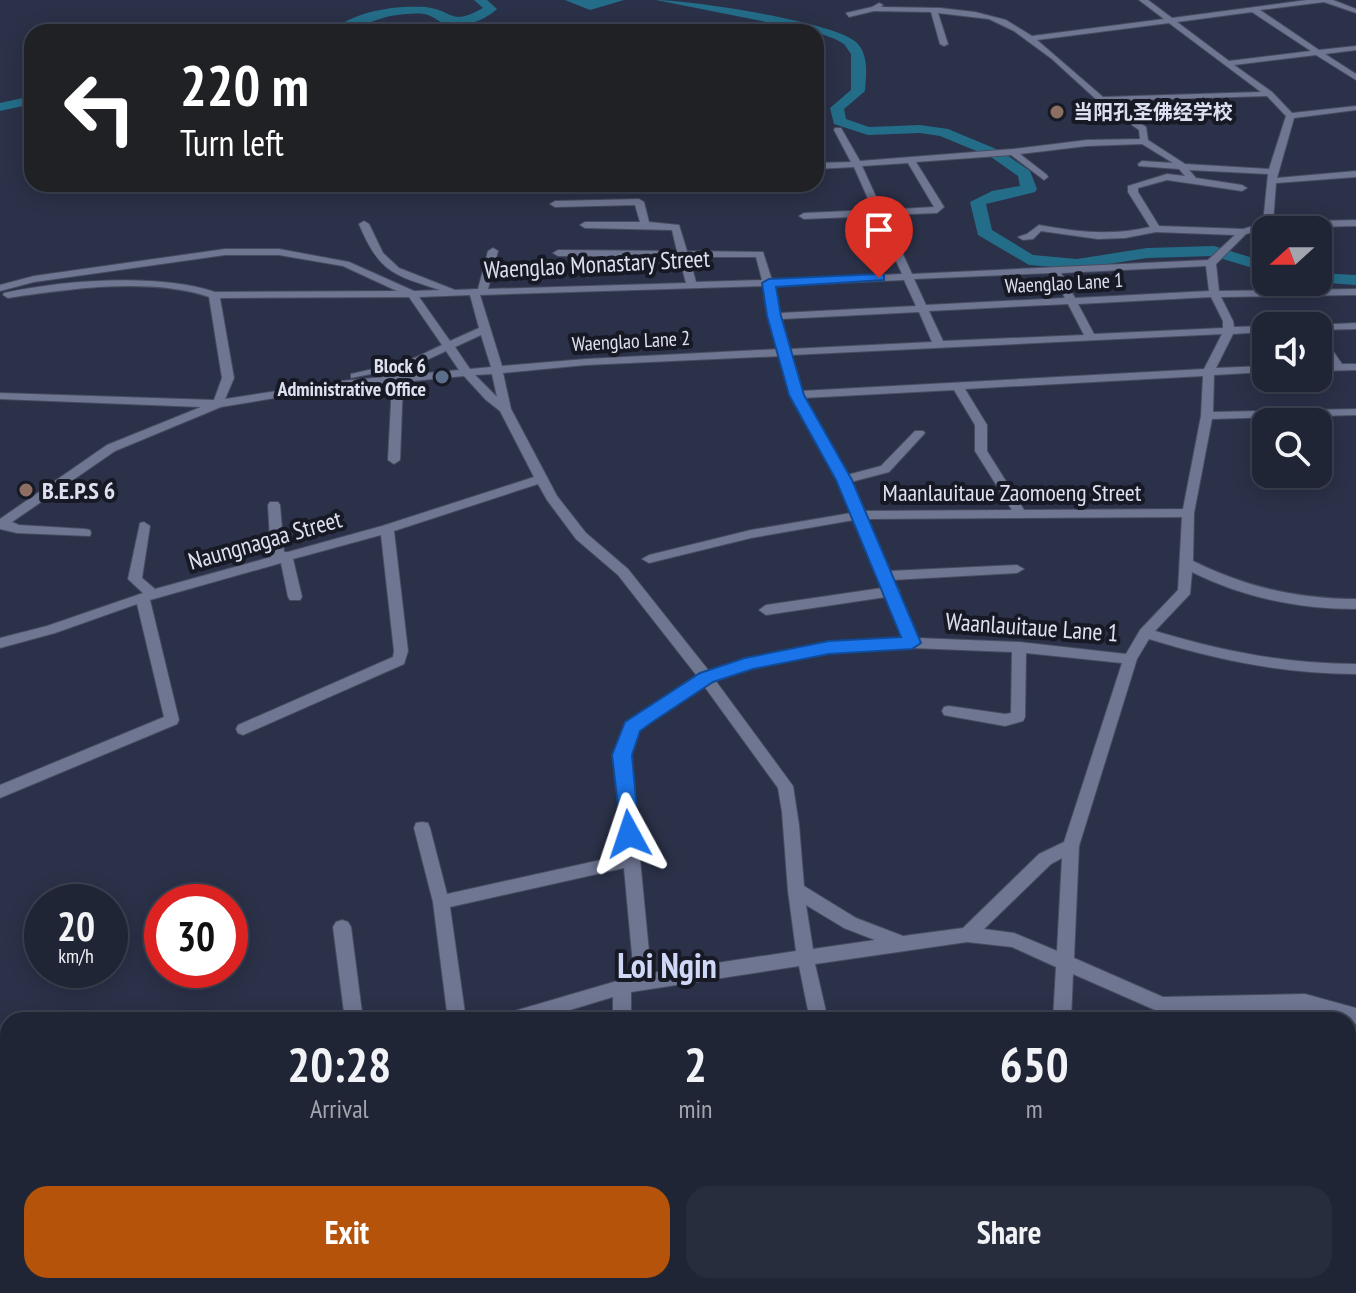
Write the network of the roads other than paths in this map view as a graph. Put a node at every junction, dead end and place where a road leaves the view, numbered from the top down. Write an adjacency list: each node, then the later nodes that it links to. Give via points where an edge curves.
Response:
1 (1143, 0): 9 (street)
2 (1325, 0): 5 (street); 7 (street)
3 (881, 3): 4 (street); 6 (street); 8 (street)
4 (859, 4)
5 (1253, 9): 9 (street); 13 (street)
6 (934, 11): 10 (street, via 1000,21); 11 (street)
7 (1356, 11)
8 (849, 15)
9 (1168, 20): 10 (street); 14 (street)
10 (1028, 39): 17 (street)
11 (944, 44)
12 (1356, 48): 13 (street)
13 (1318, 52): 14 (street); 15 (street)
14 (1228, 63): 16 (street)
15 (1356, 78)
16 (1269, 94): 17 (street); 19 (street)
17 (1101, 99): 21 (street, via 1143,129)
18 (1356, 108): 19 (street)
19 (1290, 116): 30 (street)
20 (838, 130): 24 (street)
21 (1144, 141): 22 (street); 26 (street)
22 (1013, 152): 23 (street); 29 (street)
23 (911, 161): 24 (street); 34 (street, via 939,207)
24 (857, 164): 27 (street); 34 (street)
25 (1142, 164): 26 (street)
26 (1180, 164): 30 (street); 31 (street)
27 (824, 166)
28 (1356, 174): 30 (street)
29 (1044, 177)
30 (1272, 177): 36 (street)
31 (1193, 180): 32 (street); 42 (street, via 1167,177 1133,186)
32 (1242, 188)
33 (555, 204): 41 (street, via 639,202)
34 (880, 212): 35 (street); 51 (street)
35 (804, 216)
36 (1269, 216)
37 (1356, 223): 39 (street)
38 (364, 224): 57 (street, via 390,270)
39 (1332, 224)
40 (585, 225): 41 (street)
41 (645, 225): 47 (street, via 676,227)
42 (1156, 229): 44 (street); 45 (street, via 1125,238 1039,228)
43 (1252, 229): 44 (street)
44 (1243, 232): 49 (street)
45 (1023, 237)
46 (493, 251): 55 (street)
47 (684, 252): 48 (street); 52 (street, via 760,254); 53 (street)
48 (558, 253)
49 (1213, 260): 50 (street, Waenglao Monastary Street); 59 (street)
50 (1054, 269): 51 (street, Waenglao Monastary Street); 62 (street)
51 (907, 276): 52 (street, Waenglao Monastary Street); 63 (street)
52 (769, 283): 53 (street, Waenglao Monastary Street); 64 (street)
53 (691, 284): 55 (street, Waenglao Monastary Street)
54 (0, 288): 58 (street, via 225,252 279,252 346,264)
55 (478, 292): 57 (street); 67 (street, Waenglao Monastary Street)
56 (1356, 292): 59 (street, Waenglao Lane 1)
57 (457, 293): 58 (street)
58 (412, 294): 60 (street); 72 (street)
59 (1214, 294): 62 (street, Waenglao Lane 1); 69 (street)
60 (214, 295): 61 (street, via 179,287 97,285); 87 (street, via 228,378)
61 (0, 296)
62 (1071, 301): 63 (street, Waenglao Lane 1); 70 (street)
63 (923, 309): 64 (street, Waenglao Lane 1); 71 (street)
64 (774, 316): 73 (street)
65 (1356, 326): 66 (street)
66 (1332, 327)
67 (486, 329): 72 (street); 78 (street, Waenglao Monastary Street)
68 (1252, 330): 69 (street, Waenglao Lane 2)
69 (1229, 331): 70 (street, Waenglao Lane 2); 80 (street)
70 (1091, 338): 71 (street, Waenglao Lane 2)
71 (939, 345): 73 (street, Waenglao Lane 2)
72 (450, 348): 81 (street); 83 (street)
73 (784, 351): 78 (street, Waenglao Lane 2); 85 (street)
74 (1332, 358): 76 (street)
75 (1332, 367): 76 (street)
76 (1338, 367): 77 (street)
77 (1356, 367)
78 (497, 369): 81 (street, Waenglao Lane 2); 88 (street, Waenglao Monastary Street)
79 (1252, 369): 80 (street)
80 (1209, 371): 84 (street); 90 (street)
81 (465, 372): 82 (street, Waenglao Lane 2); 88 (street)
82 (398, 378): 83 (street, Waenglao Lane 2); 92 (street)
83 (341, 384): 87 (street, Waenglao Lane 2)
84 (958, 386): 85 (street); 96 (street, via 981,425 981,451)
85 (796, 395): 94 (street)
86 (0, 396): 87 (street, Waenglao Lane 2)
87 (218, 404): 99 (street, via 111,448)
88 (505, 409): 93 (street, Waenglao Monastary Street)
89 (1356, 412): 90 (street)
90 (1207, 416): 97 (street)
91 (919, 433): 94 (street, via 885,469)
92 (394, 460)
93 (543, 478): 101 (street, Naungnagaa Street); 119 (street, Waenglao Monastary Street, via 581,536 623,572)
94 (844, 480): 98 (street)
95 (274, 505): 103 (street)
96 (1020, 513): 97 (street, Maanlauitaue Zaomoeng Street); 98 (street, Maanlauitaue Zaomoeng Street)
97 (1188, 513): 105 (street)
98 (860, 515): 104 (street, Maanlauitaue Zaomoeng Street); 107 (street)
99 (1, 524): 102 (street)
100 (144, 526): 109 (street, via 135,579)
101 (387, 529): 103 (street, Naungnagaa Street); 121 (street, via 399,660)
102 (85, 533)
103 (282, 557): 109 (street, Naungnagaa Street); 110 (street)
104 (649, 559)
105 (1187, 564): 111 (street, via 1224,583 1263,594 1312,604); 113 (street, via 1185,591)
106 (1017, 569): 107 (street)
107 (887, 576): 108 (street)
108 (893, 591): 112 (street); 115 (street)
109 (148, 597): 114 (street, Naungnagaa Street); 122 (street, via 172,720)
110 (295, 597)
111 (1356, 604)
112 (766, 610)
113 (1145, 633): 117 (street); 118 (street, via 1232,659 1310,670)
114 (0, 643)
115 (912, 643): 116 (street, Waanlauitaue Lane 1); 119 (street, Waanlauitaue Lane 1, via 829,647)
116 (1019, 647): 117 (street, Waanlauitaue Lane 1); 120 (street, via 1018,717 1005,720)
117 (1130, 659): 124 (street)
118 (1356, 669)
119 (706, 678): 125 (street, Waanlauitaue Lane 1, via 631,727 625,739); 126 (street, Waenglao Monastary Street, via 785,786)
120 (949, 711)
121 (243, 729)
122 (0, 792)
123 (422, 828): 127 (street)
124 (1071, 846): 129 (street, via 1045,859); 132 (street)
125 (631, 860): 127 (street); 133 (street, Waanlauitaue Lane 1)
126 (796, 890): 130 (street, via 850,923); 131 (street, Waenglao Monastary Street)
127 (441, 902): 136 (street)
128 (342, 927): 135 (street)
129 (967, 935): 130 (street); 132 (street, via 1014,940)
130 (903, 945): 131 (street)
131 (805, 959): 133 (street); 139 (street, Waenglao Monastary Street)
132 (1067, 965): 140 (street); 141 (street, via 1162,1005 1305,1002)
133 (643, 982): 134 (street)
134 (622, 986): 137 (street); 138 (street)
135 (353, 1012)
136 (456, 1012)
137 (537, 1012)
138 (622, 1012)
139 (817, 1012)
140 (1063, 1012)
141 (1341, 1012)

